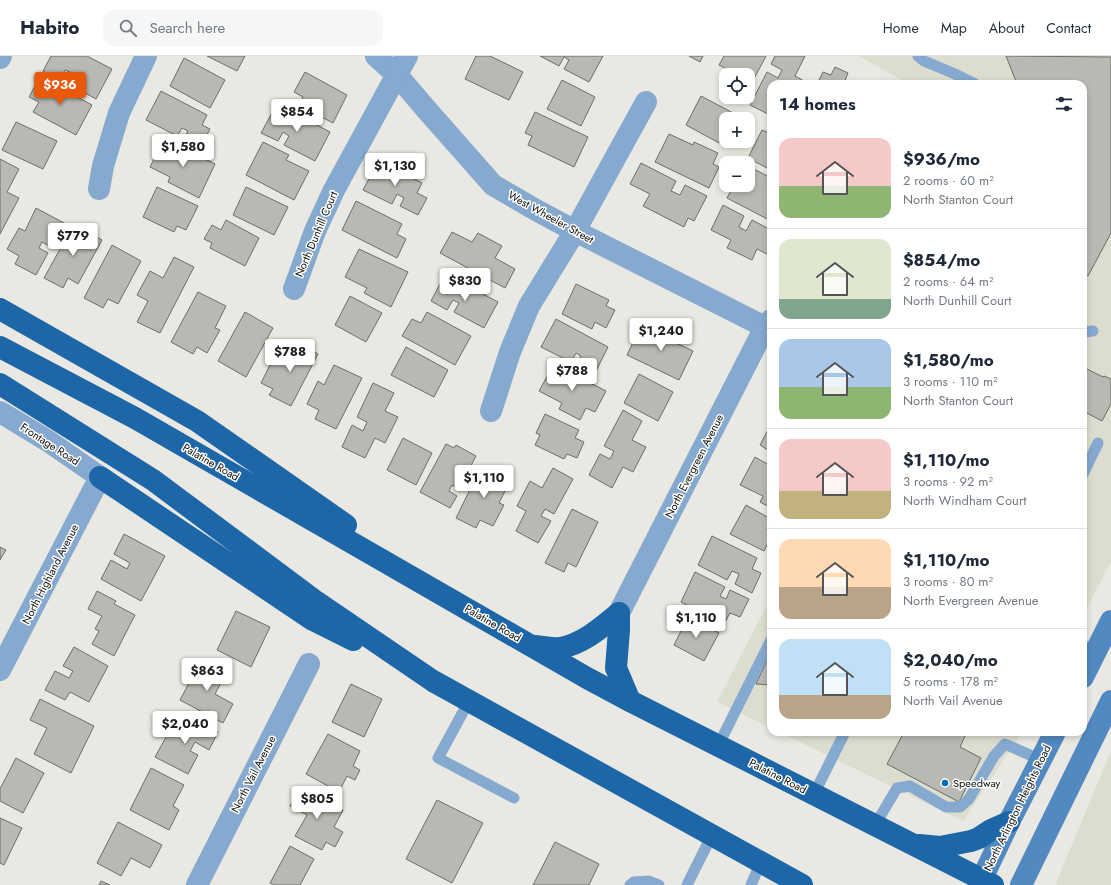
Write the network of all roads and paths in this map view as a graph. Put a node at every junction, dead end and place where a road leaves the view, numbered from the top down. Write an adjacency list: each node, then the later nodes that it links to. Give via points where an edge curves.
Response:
1 (146, 56): 8 (street, via 119,114 103,166)
2 (376, 56): 5 (street, West Wheeler Street)
3 (407, 56): 5 (street, North Dunhill Court)
4 (918, 56): 6 (lane)
5 (397, 75): 9 (street, West Wheeler Street, via 493,185); 10 (street, North Dunhill Court, via 334,190 315,231)
6 (967, 80)
7 (646, 102): 9 (street)
8 (99, 189)
9 (575, 231): 12 (street, West Wheeler Street); 16 (street, via 529,306 510,352)
10 (294, 289)
11 (0, 309): 21 (highway, via 197,421)
12 (767, 323)
13 (767, 325): 22 (street, North Evergreen Avenue)
14 (0, 347): 21 (highway, Palatine Road, via 135,418)
15 (0, 384): 29 (highway, via 153,480 314,600)
16 (491, 411)
17 (0, 412): 20 (street, Frontage Road)
18 (1098, 443): 19 (lane)
19 (1087, 466)
20 (100, 477): 28 (street, North Highland Avenue); 29 (highway, via 313,620)
21 (464, 606): 24 (highway, Palatine Road)
22 (619, 613): 24 (highway, via 576,643 559,648); 31 (highway, via 616,668)
23 (1111, 621): 26 (main road)
24 (531, 645): 31 (highway, Palatine Road)
25 (767, 648): 35 (lane)
26 (1089, 648)
27 (309, 664): 45 (street, North Vail Avenue)
28 (0, 670)
29 (433, 681): 30 (highway)
30 (469, 701): 38 (lane, via 438,758); 41 (highway)
31 (630, 701): 35 (highway, Palatine Road)
32 (1111, 701): 51 (main road)
33 (843, 736): 37 (lane)
34 (1053, 736): 36 (main road, North Arlington Heights Road)
35 (718, 746): 37 (highway, Palatine Road)
36 (1041, 760): 39 (main road, North Arlington Heights Road); 40 (lane, via 1005,744 994,756 969,799 960,807 946,807 910,786 897,788)
37 (814, 794): 40 (highway, Palatine Road)
38 (514, 798)
39 (1009, 822): 42 (highway, via 970,841 940,847); 44 (main road, North Arlington Heights Road)
40 (876, 825): 42 (highway, Palatine Road)
41 (712, 835): 43 (highway); 48 (lane)
42 (914, 845): 44 (highway, Palatine Road)
43 (761, 862): 49 (lane); 50 (highway)
44 (985, 883)
45 (197, 885)
46 (630, 885): 47 (lane, via 634,882 649,881)
47 (659, 885)
48 (687, 885)
49 (751, 885)
50 (802, 885)
51 (1021, 885)

